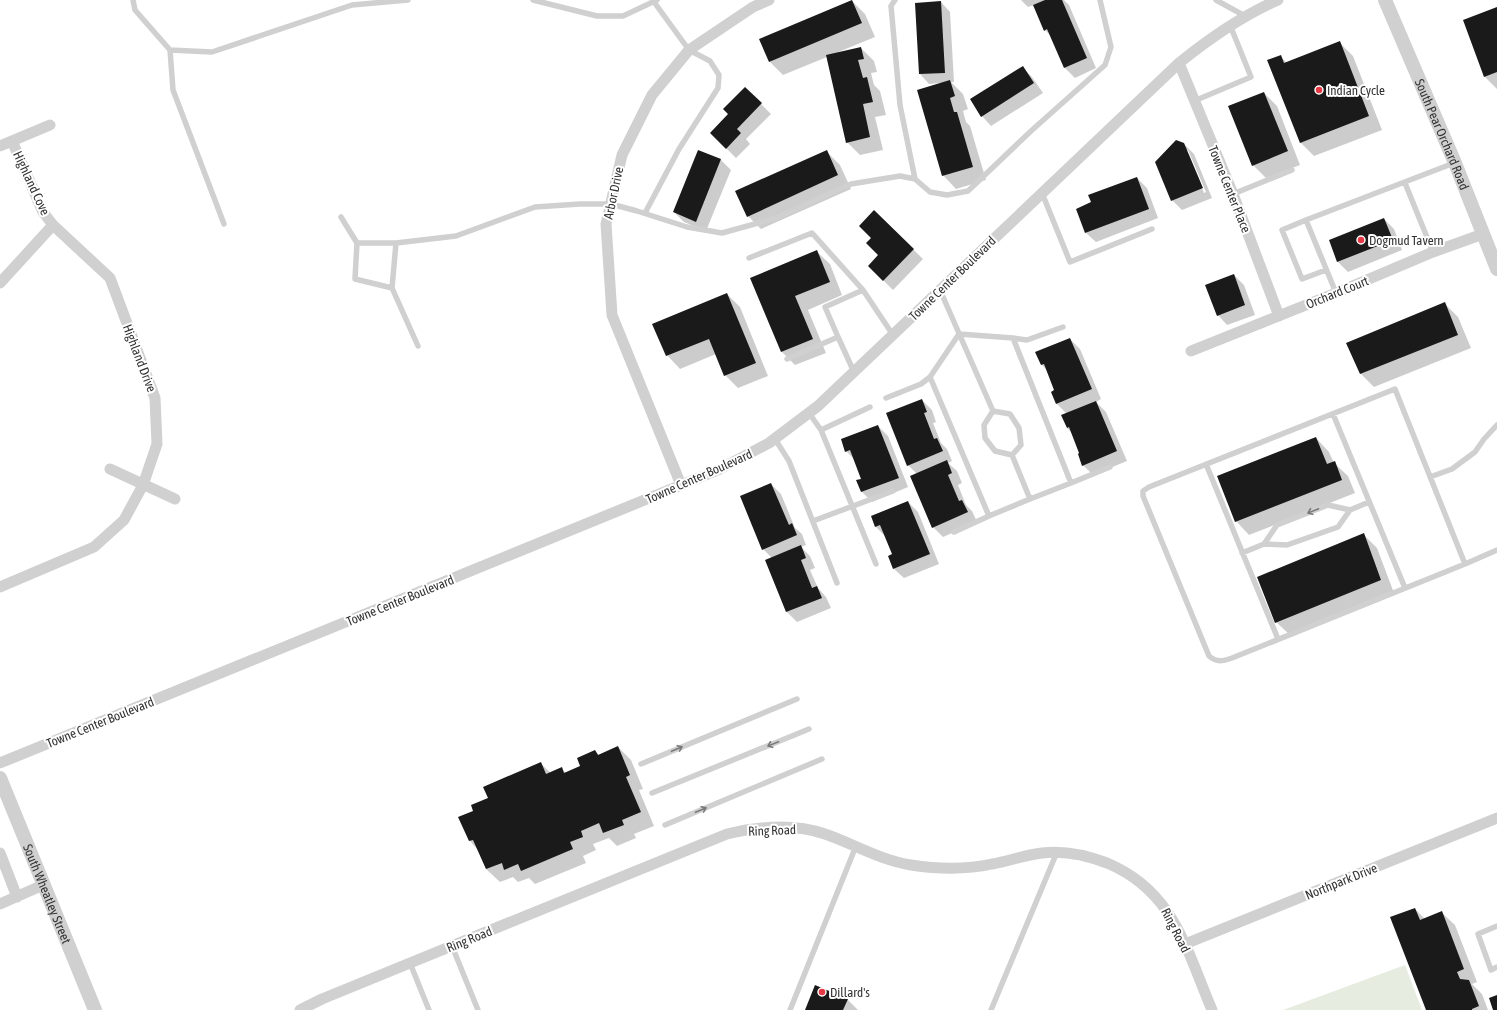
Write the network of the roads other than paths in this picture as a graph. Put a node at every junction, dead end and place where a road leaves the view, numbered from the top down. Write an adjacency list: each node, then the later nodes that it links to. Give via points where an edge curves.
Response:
1 (133, 0): 14 (lane, via 135,10)
2 (408, 0): 11 (lane)
3 (533, 0): 10 (lane, via 597,16 623,16)
4 (769, 0): 15 (street, Arbor Drive, via 753,6)
5 (895, 0): 23 (lane, via 891,6 900,105)
6 (1100, 0): 23 (lane, via 1111,46 1105,65 968,191 947,195 930,192)
7 (1216, 0): 12 (lane)
8 (1278, 0): 12 (street, Towne Center Boulevard)
9 (1385, 0): 21 (street, South Pear Orchard Road)
10 (656, 1): 15 (lane)
11 (351, 2): 14 (lane, via 212,52)
12 (1245, 16): 13 (street, Towne Center Boulevard)
13 (1230, 25): 16 (street, Towne Center Boulevard); 17 (lane, via 1251,77)
14 (170, 50): 31 (lane, via 173,90)
15 (689, 50): 27 (street, Arbor Drive, via 652,95 622,155); 28 (lane, via 710,60 719,75 718,88 679,149)
16 (1179, 63): 17 (street, Towne Center Place); 25 (street, Towne Center Boulevard)
17 (1194, 101): 26 (street, Towne Center Place)
18 (50, 125): 19 (street, Highland Cove)
19 (12, 141): 20 (street, Highland Cove); 32 (street, Highland Cove, via 44,212)
20 (0, 146)
21 (1455, 163): 24 (lane); 34 (street, South Pear Orchard Road)
22 (1292, 170): 26 (lane)
23 (915, 179): 28 (lane, via 900,176 851,184 776,218 722,233 687,227)
24 (1405, 183): 30 (lane); 37 (lane)
25 (1042, 192): 33 (lane, via 1070,262); 44 (street, Towne Center Boulevard)
26 (1233, 194): 46 (street, Towne Center Place)
27 (611, 204): 28 (lane); 36 (lane, via 535,207 456,236); 72 (street, Arbor Drive, via 606,224 612,315)
28 (645, 213)
29 (341, 216): 35 (lane)
30 (1306, 220): 40 (lane); 40 (lane, via 1282,230 1302,279)
31 (224, 224)
32 (53, 225): 41 (street); 71 (street, Highland Drive, via 110,278 155,398 157,444)
33 (1152, 229)
34 (1483, 234): 37 (street, Orchard Court); 39 (street, South Pear Orchard Road)
35 (357, 243): 36 (lane); 42 (lane, via 355,279)
36 (396, 243): 42 (lane)
37 (1433, 252): 45 (street, Orchard Court)
38 (749, 258): 43 (lane, via 812,233)
39 (1497, 269)
40 (1326, 270): 45 (lane)
41 (0, 283)
42 (392, 288): 52 (lane)
43 (863, 290): 49 (lane); 50 (lane, via 825,307)
44 (940, 290): 48 (lane); 49 (street, Towne Center Boulevard)
45 (1336, 293): 46 (street, Orchard Court)
46 (1279, 316): 53 (street, Orchard Court)
47 (1062, 327): 51 (lane, via 1027,340)
48 (959, 334): 51 (lane); 56 (lane); 59 (lane)
49 (893, 335): 55 (street, Towne Center Boulevard)
50 (838, 337): 54 (lane); 55 (lane)
51 (1013, 338): 70 (lane)
52 (418, 346)
53 (1191, 351)
54 (787, 359)
55 (854, 372): 60 (street, Towne Center Boulevard)
56 (930, 377): 57 (lane, via 921,384); 79 (lane)
57 (886, 398)
58 (870, 407): 63 (lane)
59 (993, 411): 65 (lane, via 984,424 985,438 995,451); 65 (lane, via 1010,414 1018,428 1021,445)
60 (809, 413): 63 (lane); 64 (street, Towne Center Boulevard)
61 (1333, 414): 66 (lane); 69 (lane, via 1395,389); 76 (lane)
62 (1497, 425): 69 (lane, via 1475,452 1452,468)
63 (821, 430): 77 (lane)
64 (775, 439): 72 (street, Towne Center Boulevard, via 725,467); 80 (lane, via 789,461)
65 (1012, 455): 75 (lane)
66 (1206, 464): 84 (lane); 90 (lane, via 1143,491 1165,550 1209,656 1214,660 1232,658)
67 (1110, 467): 70 (lane)
68 (110, 469): 71 (street)
69 (1430, 477): 86 (lane)
70 (1071, 483): 75 (lane)
71 (143, 485): 74 (street); 88 (street, Highland Drive, via 124,520 94,547)
72 (681, 485): 94 (street, Towne Center Boulevard)
73 (893, 491): 77 (lane)
74 (175, 499)
75 (1030, 499): 79 (lane)
76 (1369, 502): 78 (lane); 89 (lane)
77 (852, 506): 80 (lane); 85 (lane)
78 (1350, 510): 82 (lane, via 1338,527 1287,545); 82 (lane, one-way to 82, via 1328,505 1277,526)
79 (989, 516): 81 (lane)
80 (812, 521): 87 (lane)
81 (954, 532)
82 (1264, 544): 84 (lane)
83 (1497, 550): 86 (lane)
84 (1242, 553): 90 (lane)
85 (876, 564)
86 (1465, 564): 89 (lane)
87 (837, 584)
88 (0, 587)
89 (1405, 588): 90 (lane)
90 (1278, 639)
91 (797, 699): 95 (lane, one-way to 91)
92 (809, 729): 97 (lane, one-way to 97)
93 (822, 759): 99 (lane, one-way to 93)
94 (0, 763)
95 (641, 764)
96 (0, 781): 103 (street, South Wheatley Street)
97 (652, 793)
98 (1497, 818): 107 (street, Northpark Drive)
99 (665, 825)
100 (856, 846): 101 (street, Ring Road, via 904,864 958,868 984,866 1027,855); 108 (street, Ring Road, via 825,834 796,828 778,827 727,834); 115 (lane)
101 (1058, 852): 107 (street, Ring Road, via 1084,855 1131,874 1163,904); 116 (lane)
102 (0, 853): 104 (street)
103 (43, 885): 104 (street); 111 (street, South Wheatley Street)
104 (17, 897): 105 (street)
105 (0, 904)
106 (1497, 926): 110 (lane, via 1478,934 1491,970)
107 (1185, 944): 117 (street, Ring Road)
108 (452, 946): 109 (street, Ring Road); 114 (lane)
109 (410, 963): 112 (street, Ring Road); 113 (lane)
110 (1497, 967)
111 (95, 1010)
112 (300, 1010)
113 (429, 1010)
114 (478, 1010)
115 (790, 1010)
116 (991, 1010)
117 (1212, 1010)

